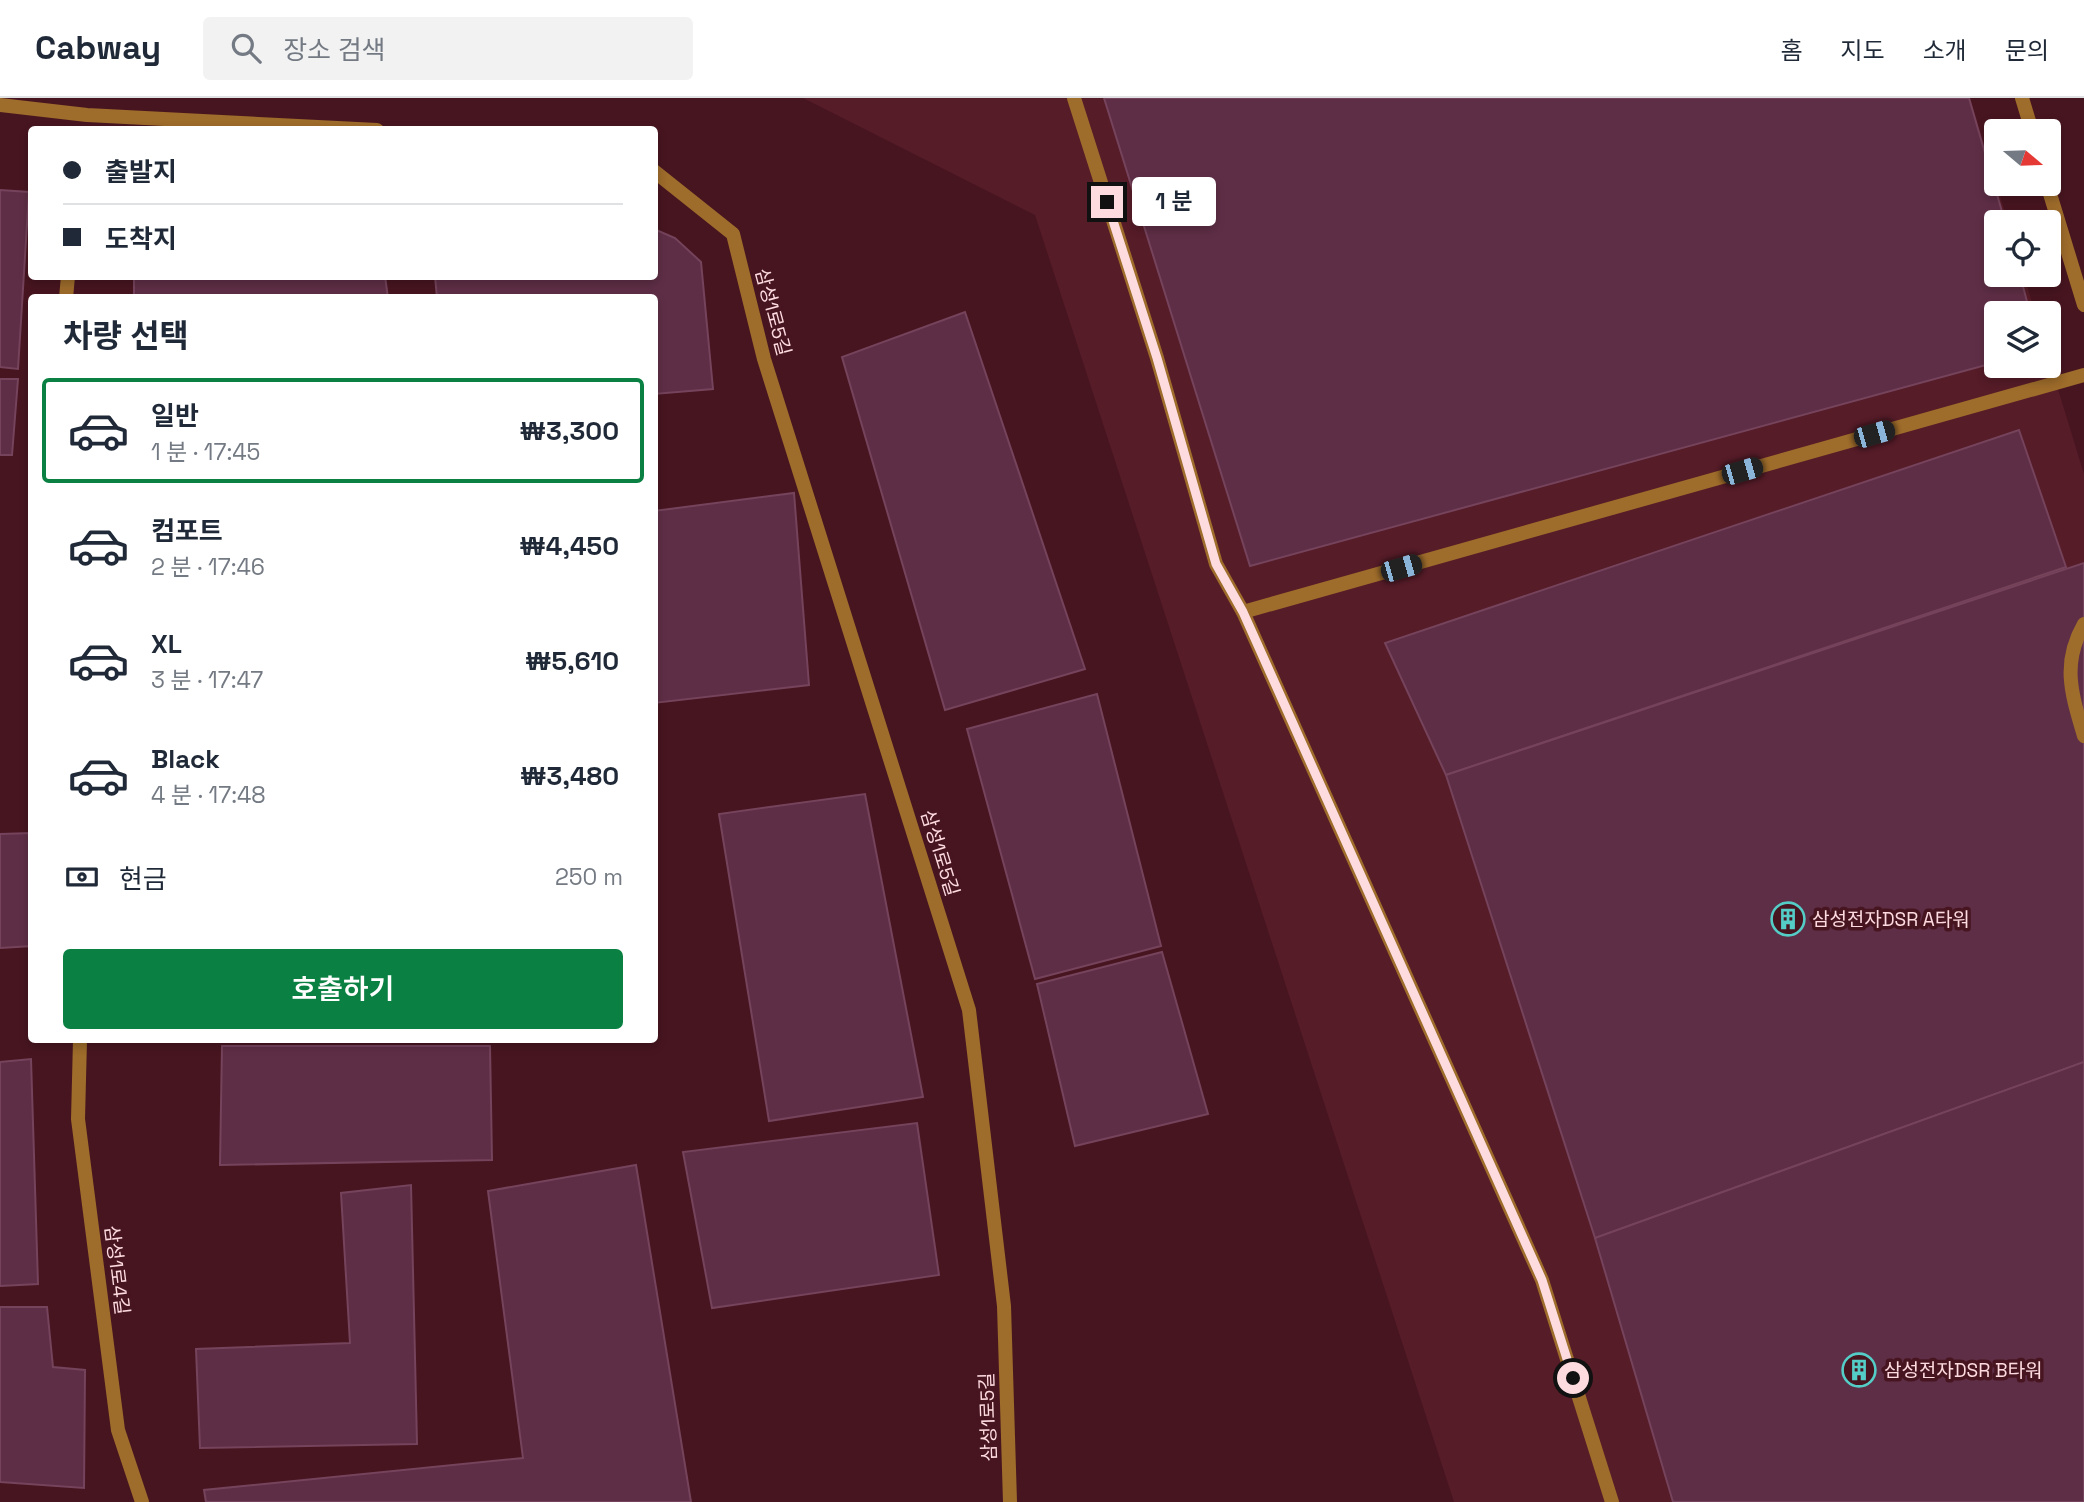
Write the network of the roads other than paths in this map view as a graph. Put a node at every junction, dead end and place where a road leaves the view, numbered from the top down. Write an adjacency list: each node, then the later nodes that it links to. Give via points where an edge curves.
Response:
1 (1074, 98): 11 (street, via 1157,358 1216,564)
2 (2022, 98): 4 (street)
3 (0, 105): 5 (street)
4 (2028, 119)
5 (86, 122): 6 (street)
6 (232, 126)
7 (658, 174): 16 (street, 삼성1로5길, via 733,234 769,372 970,1010 1004,1306)
8 (2051, 196): 9 (street)
9 (2084, 306)
10 (2084, 375): 11 (street)
11 (1243, 612): 17 (street, via 1542,1280)
12 (2084, 624): 13 (street, via 2074,642 2069,686)
13 (2084, 736)
14 (80, 1043): 15 (street, 삼성1로4길, via 78,1119 118,1430)
15 (142, 1502)
16 (1010, 1502)
17 (1612, 1502)

